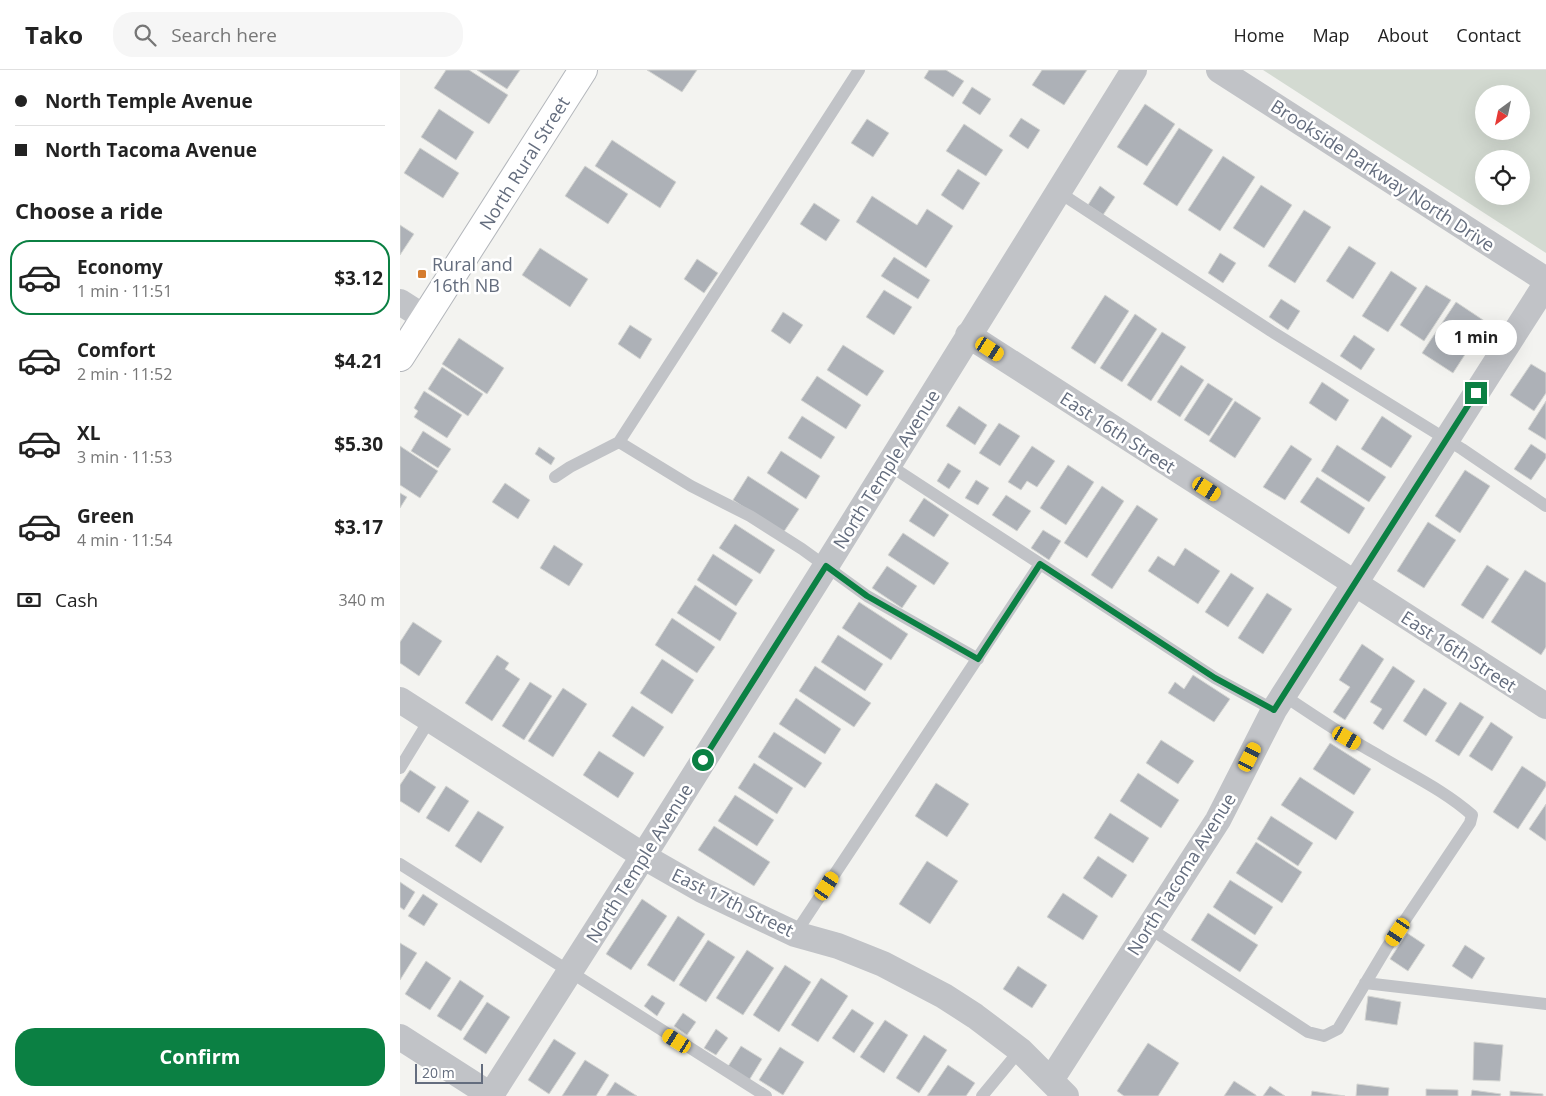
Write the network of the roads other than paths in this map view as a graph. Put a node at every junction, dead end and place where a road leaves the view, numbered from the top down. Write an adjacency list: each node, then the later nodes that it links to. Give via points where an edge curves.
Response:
1 (583, 70): 9 (main road, North Rural Street)
2 (859, 70): 13 (lane)
3 (1134, 70): 5 (street, North Temple Avenue)
4 (1219, 70): 6 (street, Brookside Parkway North Drive)
5 (1057, 192): 10 (street, North Temple Avenue); 12 (lane)
6 (1546, 280)
7 (1546, 284): 12 (street, North Tacoma Avenue)
8 (400, 302): 9 (street)
9 (425, 318): 11 (main road, North Rural Street)
10 (968, 335): 14 (street, North Temple Avenue); 19 (street, East 16th Street)
11 (400, 357)
12 (1447, 440): 16 (lane); 19 (street, North Tacoma Avenue)
13 (619, 442): 15 (lane); 18 (lane, via 691,486 750,516)
14 (889, 465): 17 (lane); 18 (street, North Temple Avenue)
15 (555, 477)
16 (1546, 506)
17 (1040, 564): 20 (lane); 22 (lane, via 1215,678)
18 (826, 566): 20 (lane, via 867,596); 26 (street, North Temple Avenue)
19 (1355, 584): 22 (street, North Tacoma Avenue); 23 (street, East 16th Street)
20 (978, 659): 29 (lane)
21 (400, 700): 24 (street, East 17th Street)
22 (1278, 703): 28 (street, North Tacoma Avenue, via 1218,820); 31 (lane, via 1432,786 1472,815 1470,823)
23 (1546, 706)
24 (430, 719): 25 (lane); 26 (street, East 17th Street)
25 (400, 768)
26 (644, 856): 29 (street, East 17th Street, via 709,894); 30 (street, North Temple Avenue)
27 (400, 864): 30 (lane)
28 (1149, 928): 31 (lane, via 1308,1032 1324,1036 1338,1029); 35 (street, North Tacoma Avenue)
29 (795, 934): 34 (street, East 17th Street, via 856,953 925,985 975,1016)
30 (570, 972): 36 (street, North Temple Avenue); 37 (lane)
31 (1365, 983): 32 (lane)
32 (1546, 1004)
33 (400, 1037): 36 (street)
34 (1020, 1050): 35 (street, East 17th Street); 38 (lane)
35 (1058, 1088)
36 (492, 1096)
37 (766, 1096)
38 (982, 1096)

